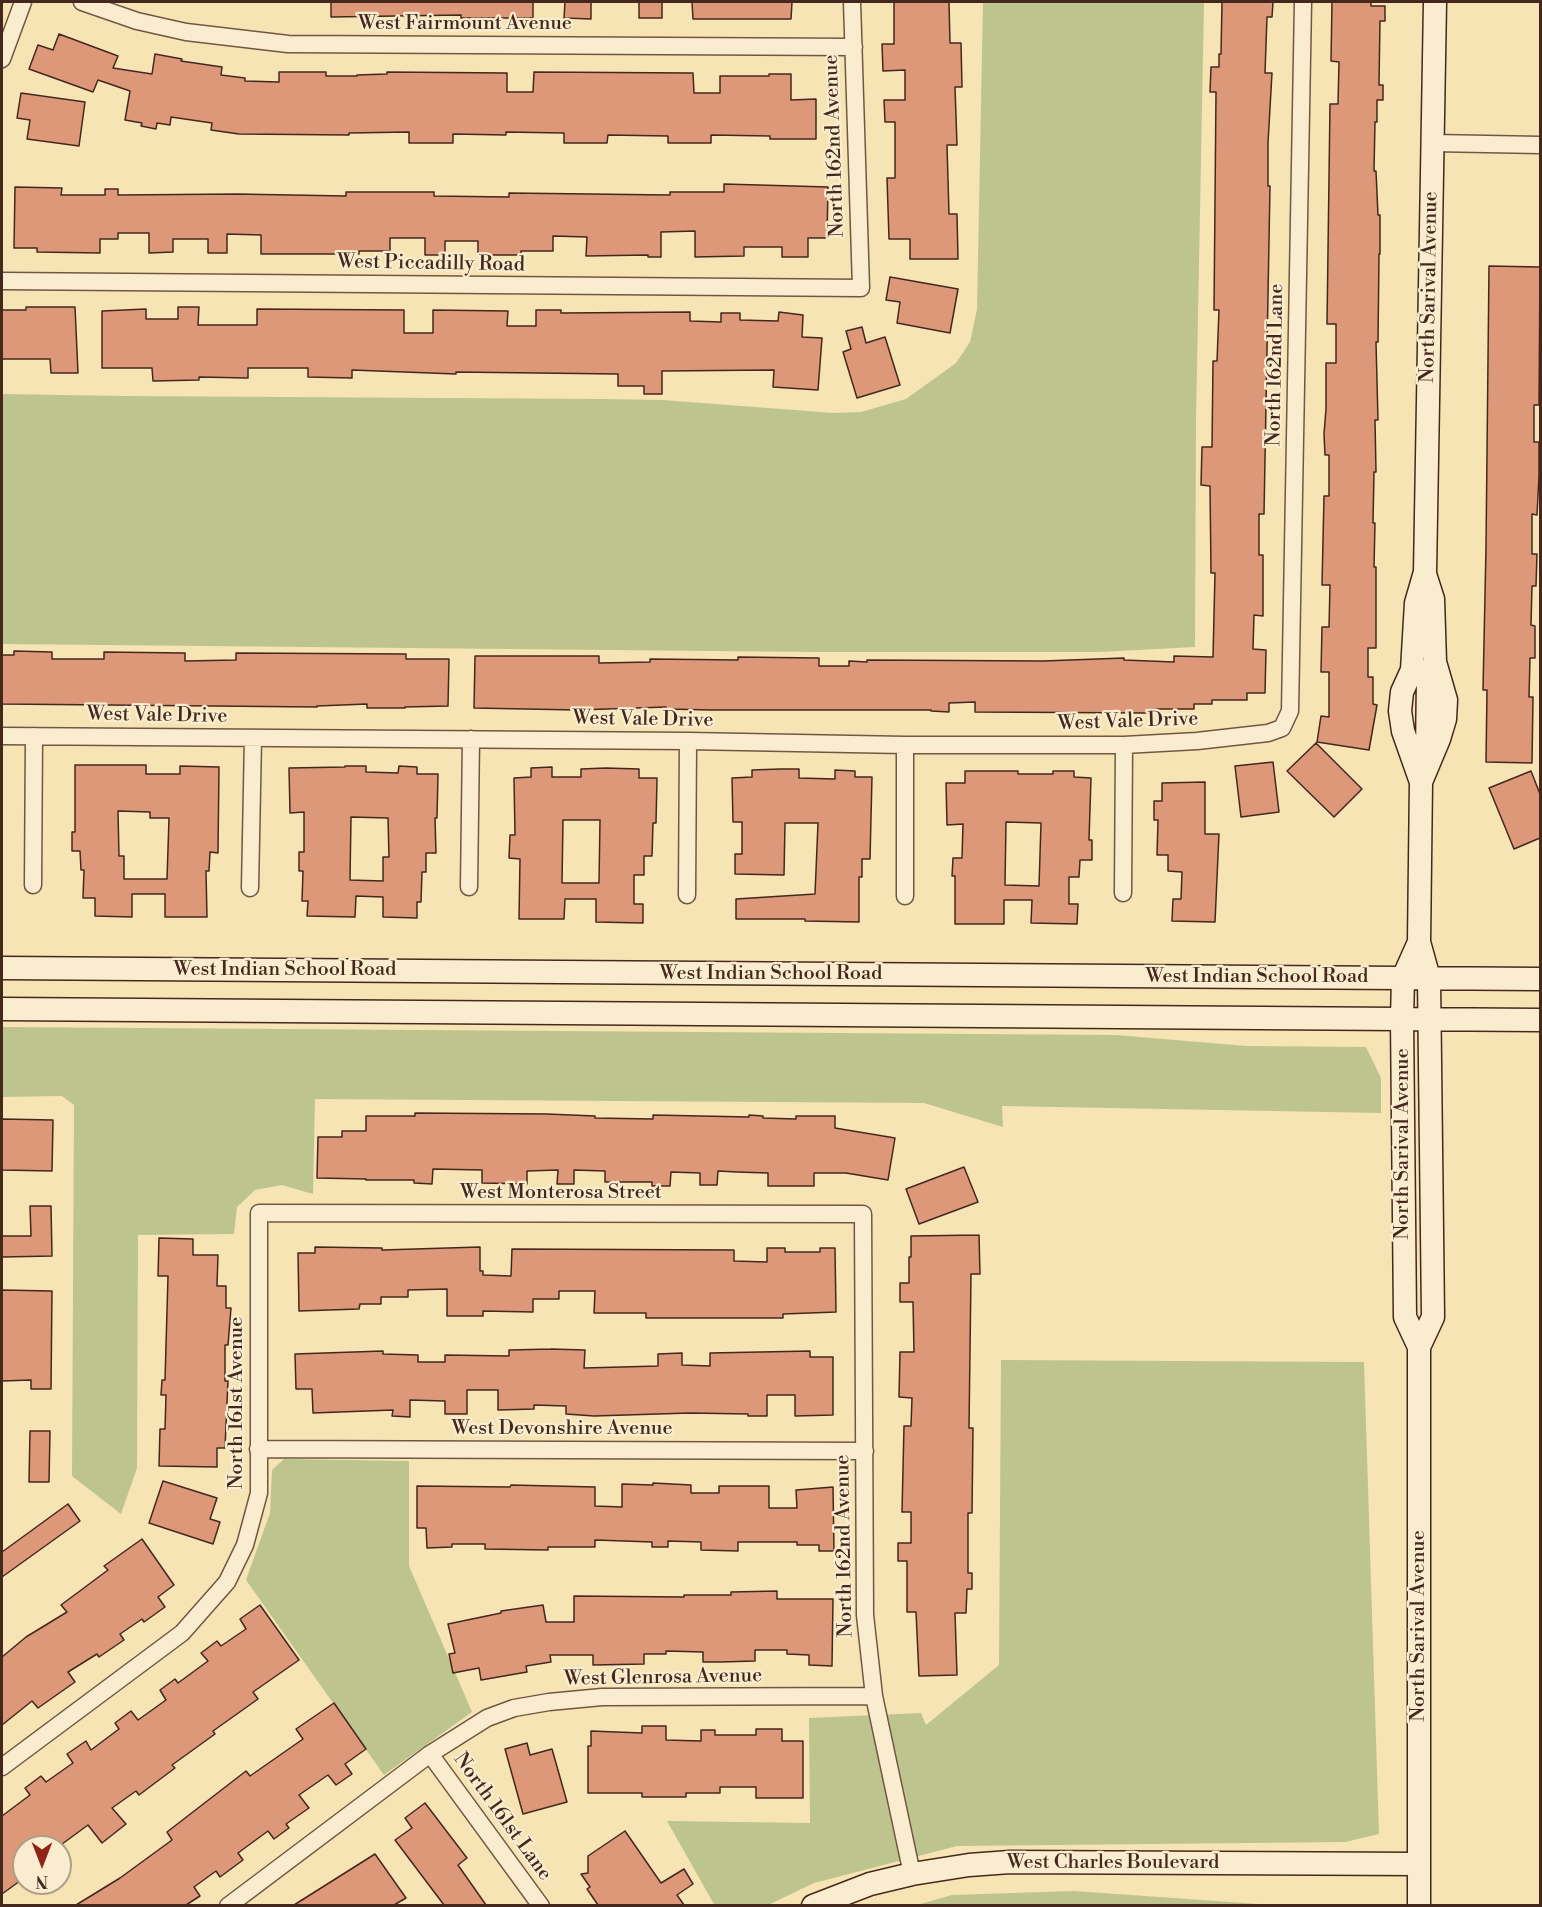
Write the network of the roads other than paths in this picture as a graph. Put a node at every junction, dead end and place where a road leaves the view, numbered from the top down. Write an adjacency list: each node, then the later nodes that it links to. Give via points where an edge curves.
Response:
1 (23, 2): 7 (street)
2 (82, 2): 6 (street, West Fairmount Avenue, via 137,21 186,32 288,44)
3 (852, 2): 6 (street, North 162nd Avenue)
4 (1303, 2): 13 (street, North 162nd Lane, via 1290,711)
5 (1435, 2): 8 (street, North Sarival Avenue)
6 (854, 48): 11 (street, North 162nd Avenue)
7 (2, 58)
8 (1433, 143): 9 (street); 12 (street, North Sarival Avenue)
9 (1540, 145)
10 (2, 281): 11 (street, West Piccadilly Road)
11 (861, 288)
12 (1425, 572): 21 (street, North Sarival Avenue, via 1433,600 1434,662 1446,700 1445,719); 21 (street, North Sarival Avenue, via 1416,603 1412,670 1402,692 1400,711 1403,731)
13 (1282, 728): 20 (street, West Vale Drive, via 1197,741)
14 (2, 736): 15 (street, West Vale Drive)
15 (34, 736): 16 (street, West Vale Drive); 22 (street)
16 (253, 738): 17 (street, West Vale Drive); 24 (street)
17 (471, 740): 18 (street, West Vale Drive); 23 (street)
18 (688, 741): 19 (street, West Vale Drive); 26 (street)
19 (905, 745): 20 (street, West Vale Drive); 27 (street)
20 (1124, 745): 25 (street)
21 (1424, 774): 28 (street, North Sarival Avenue)
22 (33, 885)
23 (469, 887)
24 (250, 888)
25 (1123, 893)
26 (687, 895)
27 (905, 896)
28 (1419, 942): 30 (street, North Sarival Avenue); 31 (street, North Sarival Avenue)
29 (2, 968): 30 (street, West Indian School Road)
30 (1403, 978): 31 (street, West Indian School Road); 34 (street, North Sarival Avenue)
31 (1429, 978): 32 (street, West Indian School Road); 35 (street, North Sarival Avenue)
32 (1540, 979)
33 (2, 1009): 34 (street, West Indian School Road)
34 (1402, 1019): 35 (street, West Indian School Road); 39 (street, North Sarival Avenue, via 1405,1317)
35 (1428, 1019): 36 (street, West Indian School Road); 39 (street, North Sarival Avenue, via 1433,1317)
36 (1540, 1020)
37 (259, 1213): 38 (street, West Monterosa Street); 40 (street, North 161st Avenue)
38 (863, 1214): 41 (street, North 162nd Avenue)
39 (1419, 1347): 45 (street, North Sarival Avenue)
40 (258, 1449): 41 (street, West Devonshire Avenue); 44 (street, North 161st Avenue, via 259,1493 245,1545 227,1582 182,1633)
41 (865, 1451): 42 (street, North 162nd Avenue, via 865,1615)
42 (874, 1696): 43 (street, West Glenrosa Avenue, via 602,1697 549,1702 486,1718); 46 (street, North 162nd Avenue)
43 (430, 1754): 47 (street, West Glenrosa Avenue); 48 (street, North 161st Lane)
44 (2, 1767)
45 (1419, 1864): 46 (street, West Charles Boulevard, via 1010,1862); 50 (street, North Sarival Avenue)
46 (912, 1874): 49 (street, West Charles Boulevard, via 870,1884)
47 (228, 1905)
48 (541, 1905)
49 (813, 1905)
50 (1419, 1905)

